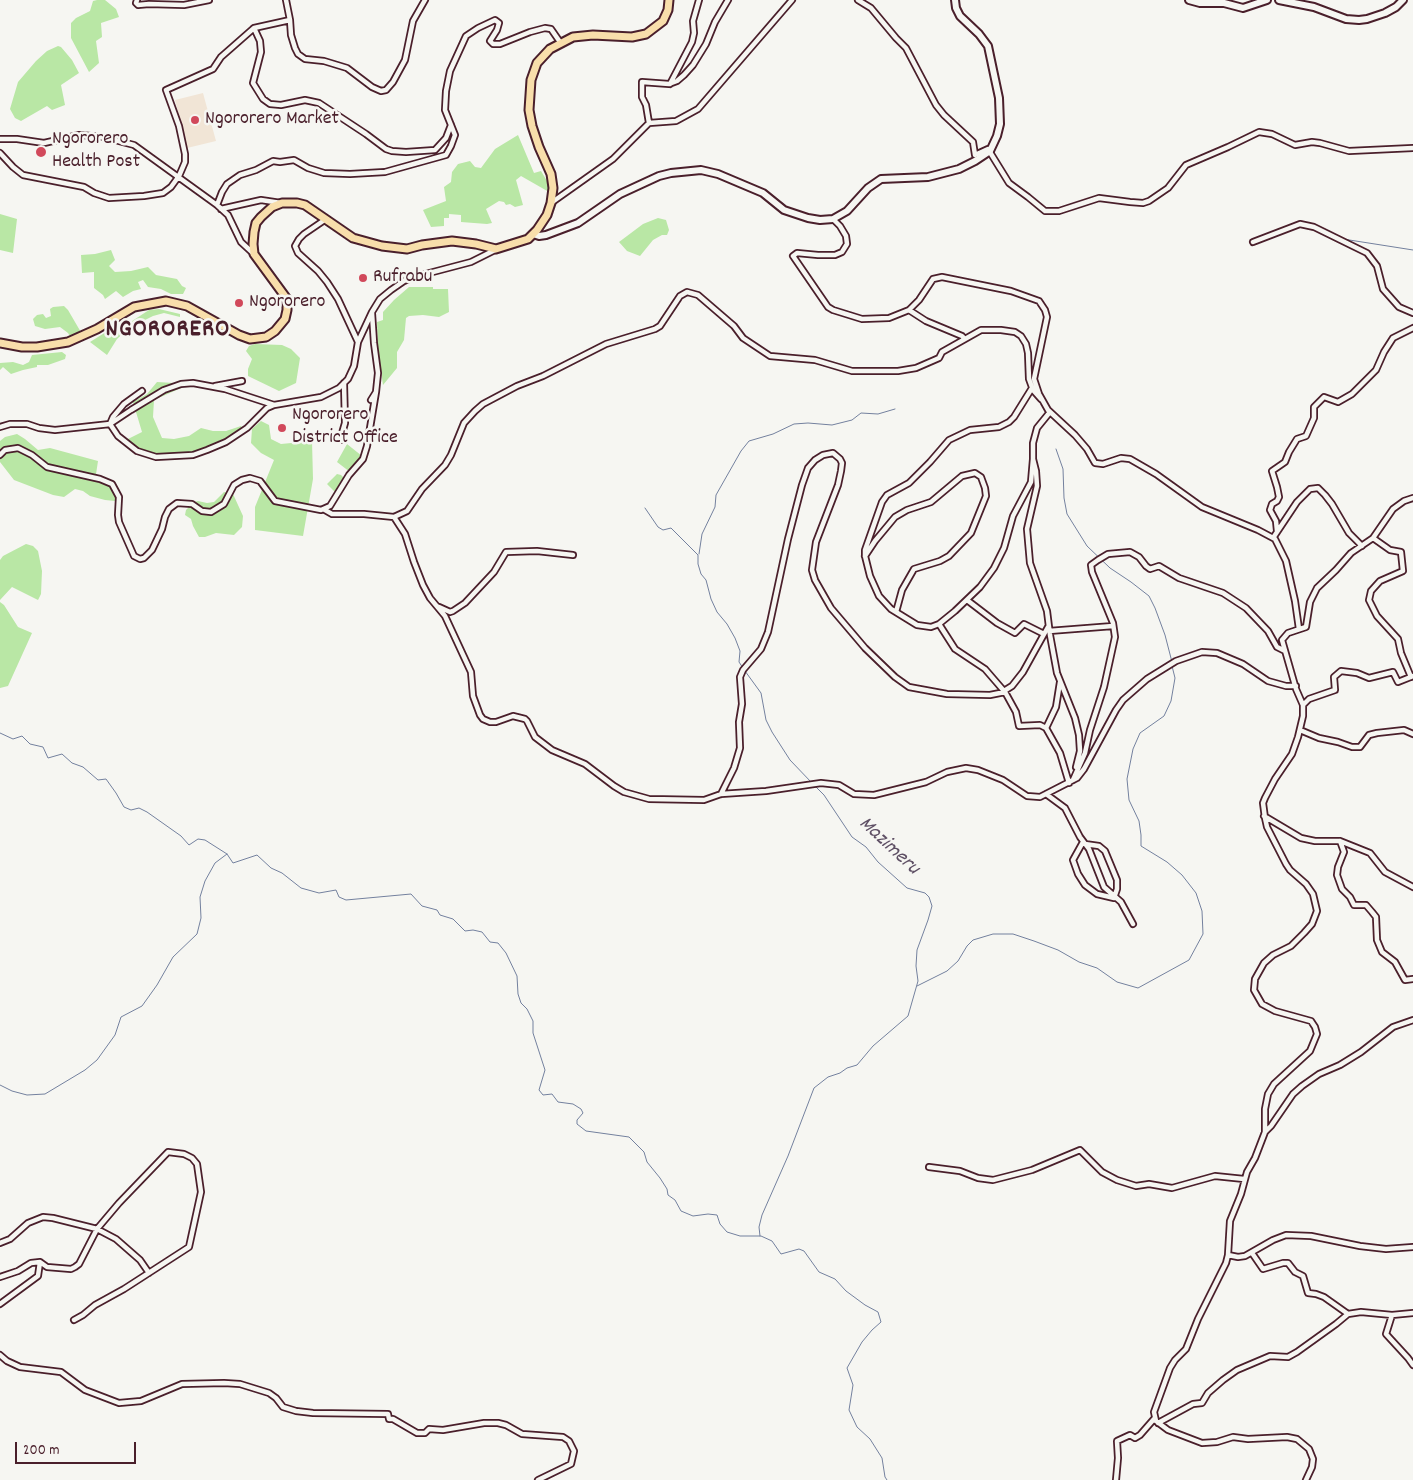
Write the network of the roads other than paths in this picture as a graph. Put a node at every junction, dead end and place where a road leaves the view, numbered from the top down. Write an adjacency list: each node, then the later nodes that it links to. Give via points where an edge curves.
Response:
1 (138, 0): 2 (street, via 138,6 184,5)
2 (209, 0)
3 (286, 0): 17 (street)
4 (425, 0): 17 (street, via 413,20 405,60 389,87 381,90 372,88 347,68 305,59 298,54)
5 (669, 0): 19 (main road, via 663,21 640,36 593,35)
6 (699, 0): 20 (street, via 692,42)
7 (728, 0): 20 (street, via 693,65 680,79)
8 (787, 0): 16 (street)
9 (792, 0): 16 (street)
10 (858, 0): 25 (street, via 870,8 906,48 936,105 972,142 975,155 985,149)
11 (955, 0): 25 (main road, via 960,16 989,49 1000,114 998,133)
12 (1189, 0): 13 (main road, via 1243,8)
13 (1267, 0)
14 (1279, 0): 15 (main road, via 1359,20 1385,13)
15 (1403, 0)
16 (787, 6): 21 (street, via 698,109 676,121)
17 (290, 20): 18 (street)
18 (254, 28): 22 (street, via 261,52 253,83 270,104 284,105 305,100 319,103 392,151 435,150 446,138); 27 (street, via 221,57 213,69 166,90 185,154)
19 (560, 42): 22 (street, via 551,30 545,28 493,44 490,41 499,22 495,20 466,36 450,71 446,91 445,110); 29 (main road, via 537,63 529,100 532,126 551,174)
20 (670, 84): 21 (street, via 641,83)
21 (648, 123): 29 (street, via 613,159)
22 (451, 125): 30 (street, via 455,135 451,146 446,155 432,160 385,172 350,174 324,173 294,160 273,161 227,184)
23 (0, 139): 27 (street, via 44,142 79,136 103,137 134,145)
24 (1413, 148): 25 (street, via 1355,151 1312,142 1295,145 1272,134 1259,132 1190,162 1168,188 1149,201 1099,198 1050,212 1042,210 1009,183)
25 (990, 151): 32 (main road, via 959,169 928,178 881,179 847,211)
26 (0, 154): 27 (street, via 23,175 84,187 109,198 163,192)
27 (179, 176): 30 (street)
28 (282, 203): 30 (street, via 261,200); 31 (main road, via 305,205); 36 (main road, via 256,222)
29 (551, 203): 33 (main road, via 547,215)
30 (219, 207): 36 (street, via 228,216 241,242)
31 (326, 219): 35 (main road, via 353,238 382,246 407,249 452,241); 42 (street, via 299,238 295,246 327,282)
32 (833, 219): 33 (main road, via 798,216 777,206 757,190 718,174 694,170 659,176 620,194 578,224 546,235); 37 (street, via 846,236 847,244 842,252 835,255 796,253 793,256 828,307 856,318 875,320)
33 (533, 234): 35 (main road, via 528,239)
34 (1253, 242): 39 (street, via 1300,224 1314,227 1367,254 1377,266 1383,289 1399,307)
35 (496, 249): 38 (street, via 471,262 404,281 380,299)
36 (254, 254): 43 (main road, via 287,299 285,319 266,337 250,339 187,306 166,301 134,307 68,342 37,347)
37 (909, 310): 41 (street); 50 (street, via 933,279 942,277 1039,301 1047,317 1034,376)
38 (372, 312): 42 (street); 49 (street, via 378,373)
39 (1413, 313)
40 (1413, 328): 62 (street, via 1393,338 1376,370 1352,394 1338,402 1324,397 1314,407 1314,418 1306,436 1297,439 1285,462 1272,471 1279,498 1270,510)
41 (965, 339): 47 (street, via 982,330 1018,332 1027,348); 61 (street, via 923,366 898,371 852,371 815,360 770,356 743,338 698,295 688,292 680,296 655,329 606,344 483,404 464,423 445,465 407,511)
42 (358, 342): 45 (street, via 354,366)
43 (0, 344)
44 (242, 381): 46 (street)
45 (344, 383): 52 (street, via 321,397); 56 (street, via 345,423)
46 (212, 386): 52 (street); 54 (street, via 193,383 164,390)
47 (1032, 388): 50 (street); 67 (street, via 1009,422 970,430 949,440 909,482 887,495 878,511)
48 (142, 391): 54 (street, via 116,412)
49 (376, 392): 51 (street); 60 (street, via 363,458)
50 (1041, 399): 53 (street)
51 (371, 400)
52 (274, 405): 54 (street, via 226,442 187,456 156,457 137,451 118,436)
53 (1050, 412): 58 (street, via 1036,432); 63 (street, via 1075,435 1095,463 1130,459 1202,507)
54 (110, 424): 55 (street, via 55,430 27,424)
55 (0, 428)
56 (340, 440)
57 (0, 455): 60 (street, via 18,448 47,467 112,484 119,497 119,522 134,556 140,559 152,550 169,509 177,503 192,504 202,511 211,512 224,504 234,485 242,480 260,481 275,501)
58 (1033, 459): 68 (street, via 1031,482 1016,509 1001,555 985,581); 73 (street, via 1036,494 1027,534 1030,564 1044,598)
59 (1413, 498): 64 (street, via 1393,509)
60 (325, 510): 61 (street, via 332,514)
61 (394, 517): 69 (street, via 405,534 423,585)
62 (1277, 531): 63 (street); 65 (street, via 1297,502 1310,489 1318,488)
63 (1273, 538): 74 (street, via 1286,562)
64 (1373, 538): 65 (street); 77 (street, via 1390,550 1401,552 1403,571 1380,581 1371,591 1370,600 1377,616 1398,639)
65 (1362, 546): 74 (street, via 1316,588 1306,627)
66 (573, 555): 69 (street, via 506,552 494,572 459,608 450,612)
67 (865, 556): 70 (street, via 879,596); 70 (street, via 895,517 931,502 962,476 975,473 981,476 986,496 972,533 949,556 914,569 902,590)
68 (967, 600): 71 (street); 75 (street, via 1015,633 1024,624)
69 (438, 607): 86 (street, via 470,672 476,707 484,719 496,722 513,716 525,719 535,737 552,750 585,764 614,786 640,797 704,800)
70 (896, 612): 71 (street, via 922,627)
71 (939, 624): 80 (street, via 955,649 985,669)
72 (1113, 626): 73 (street); 76 (street, via 1091,565 1108,554 1130,552 1150,569 1159,566 1179,578 1223,593 1236,601 1268,631 1277,647); 85 (street, via 1115,637 1102,694 1085,753)
73 (1049, 628): 75 (street); 78 (street)
74 (1299, 629): 76 (street, via 1285,635 1282,643)
75 (1044, 634): 80 (street, via 1020,676)
76 (1285, 651): 79 (street)
77 (1412, 676): 81 (street, via 1398,682 1394,672 1369,678 1341,671 1334,676 1335,690 1309,699)
78 (1060, 681): 82 (street, via 1056,707); 85 (street, via 1075,718 1080,742)
79 (1296, 686): 81 (street); 85 (street, via 1268,681 1243,664 1217,653 1202,652 1176,661 1122,700 1084,769)
80 (1004, 691): 82 (street, via 1016,712 1019,726 1040,725); 86 (street, via 977,695 928,692 909,687 865,648 831,608 812,570 816,542 838,486 842,463 833,453 823,455 808,468 802,485 768,632 761,649 740,677 740,748)
81 (1303, 705): 83 (street)
82 (1046, 728): 85 (street, via 1060,753)
83 (1300, 730): 84 (street, via 1352,747 1360,747 1369,735 1377,733 1404,730); 88 (street, via 1292,754 1265,798)
84 (1413, 734)
85 (1070, 782): 87 (street)
86 (721, 794): 87 (street, via 828,783 854,794 874,795 966,768 1004,780 1029,796)
87 (1046, 794): 90 (street, via 1065,808)
88 (1264, 816): 89 (street, via 1300,838); 96 (street, via 1286,864 1308,886 1317,908 1312,924 1291,946 1267,960 1255,980 1254,990 1262,1004 1287,1016 1311,1021 1317,1032 1310,1051 1271,1088 1265,1109)
89 (1340, 841): 91 (street, via 1370,854 1385,872); 94 (street, via 1344,852 1337,875 1342,889 1354,905 1366,905 1372,912 1382,952 1395,962 1405,980)
90 (1084, 843): 92 (street, via 1104,887); 92 (street, via 1099,846 1105,852 1117,880); 92 (street, via 1073,860 1078,874 1097,894)
91 (1413, 887)
92 (1114, 898): 93 (street, via 1122,903)
93 (1133, 924)
94 (1413, 979)
95 (1413, 1020): 96 (street, via 1393,1027 1361,1052 1302,1086)
96 (1265, 1132): 98 (street)
97 (929, 1167): 98 (street, via 993,1180 1032,1170 1080,1150 1102,1172 1136,1186 1149,1184 1172,1188 1214,1176)
98 (1244, 1179): 103 (street, via 1230,1221)
99 (98, 1230): 100 (street, via 43,1217 28,1223 10,1239); 104 (street, via 75,1267 48,1267); 105 (street, via 140,1260); 105 (street, via 168,1152 184,1154 194,1160 201,1192 189,1247)
100 (0, 1243)
101 (1413, 1247): 102 (street, via 1386,1249 1292,1235 1273,1240)
102 (1252, 1253): 103 (street, via 1241,1257); 109 (street, via 1263,1269 1288,1263 1303,1276 1308,1293 1324,1297)
103 (1228, 1255): 114 (street, via 1186,1349 1170,1368 1154,1408)
104 (40, 1262): 106 (street); 107 (street, via 38,1276)
105 (149, 1273): 111 (street)
106 (0, 1277)
107 (0, 1304)
108 (1413, 1313): 110 (street)
109 (1348, 1314): 110 (street); 114 (street, via 1297,1352 1288,1357 1270,1356 1237,1370 1208,1393 1202,1403)
110 (1392, 1315): 113 (street, via 1386,1334)
111 (74, 1320)
112 (0, 1355): 115 (street, via 20,1367 61,1372 85,1390 119,1403 141,1401 182,1384 224,1382 269,1393 283,1407 296,1411 388,1414 389,1419 416,1433 498,1423 525,1434 569,1441 574,1451 571,1464)
113 (1413, 1365)
114 (1156, 1421): 116 (street, via 1135,1438 1130,1435 1117,1441); 117 (street, via 1168,1430 1202,1443 1234,1437 1297,1439 1307,1447 1313,1459)
115 (538, 1480)
116 (1116, 1480)
117 (1306, 1480)

